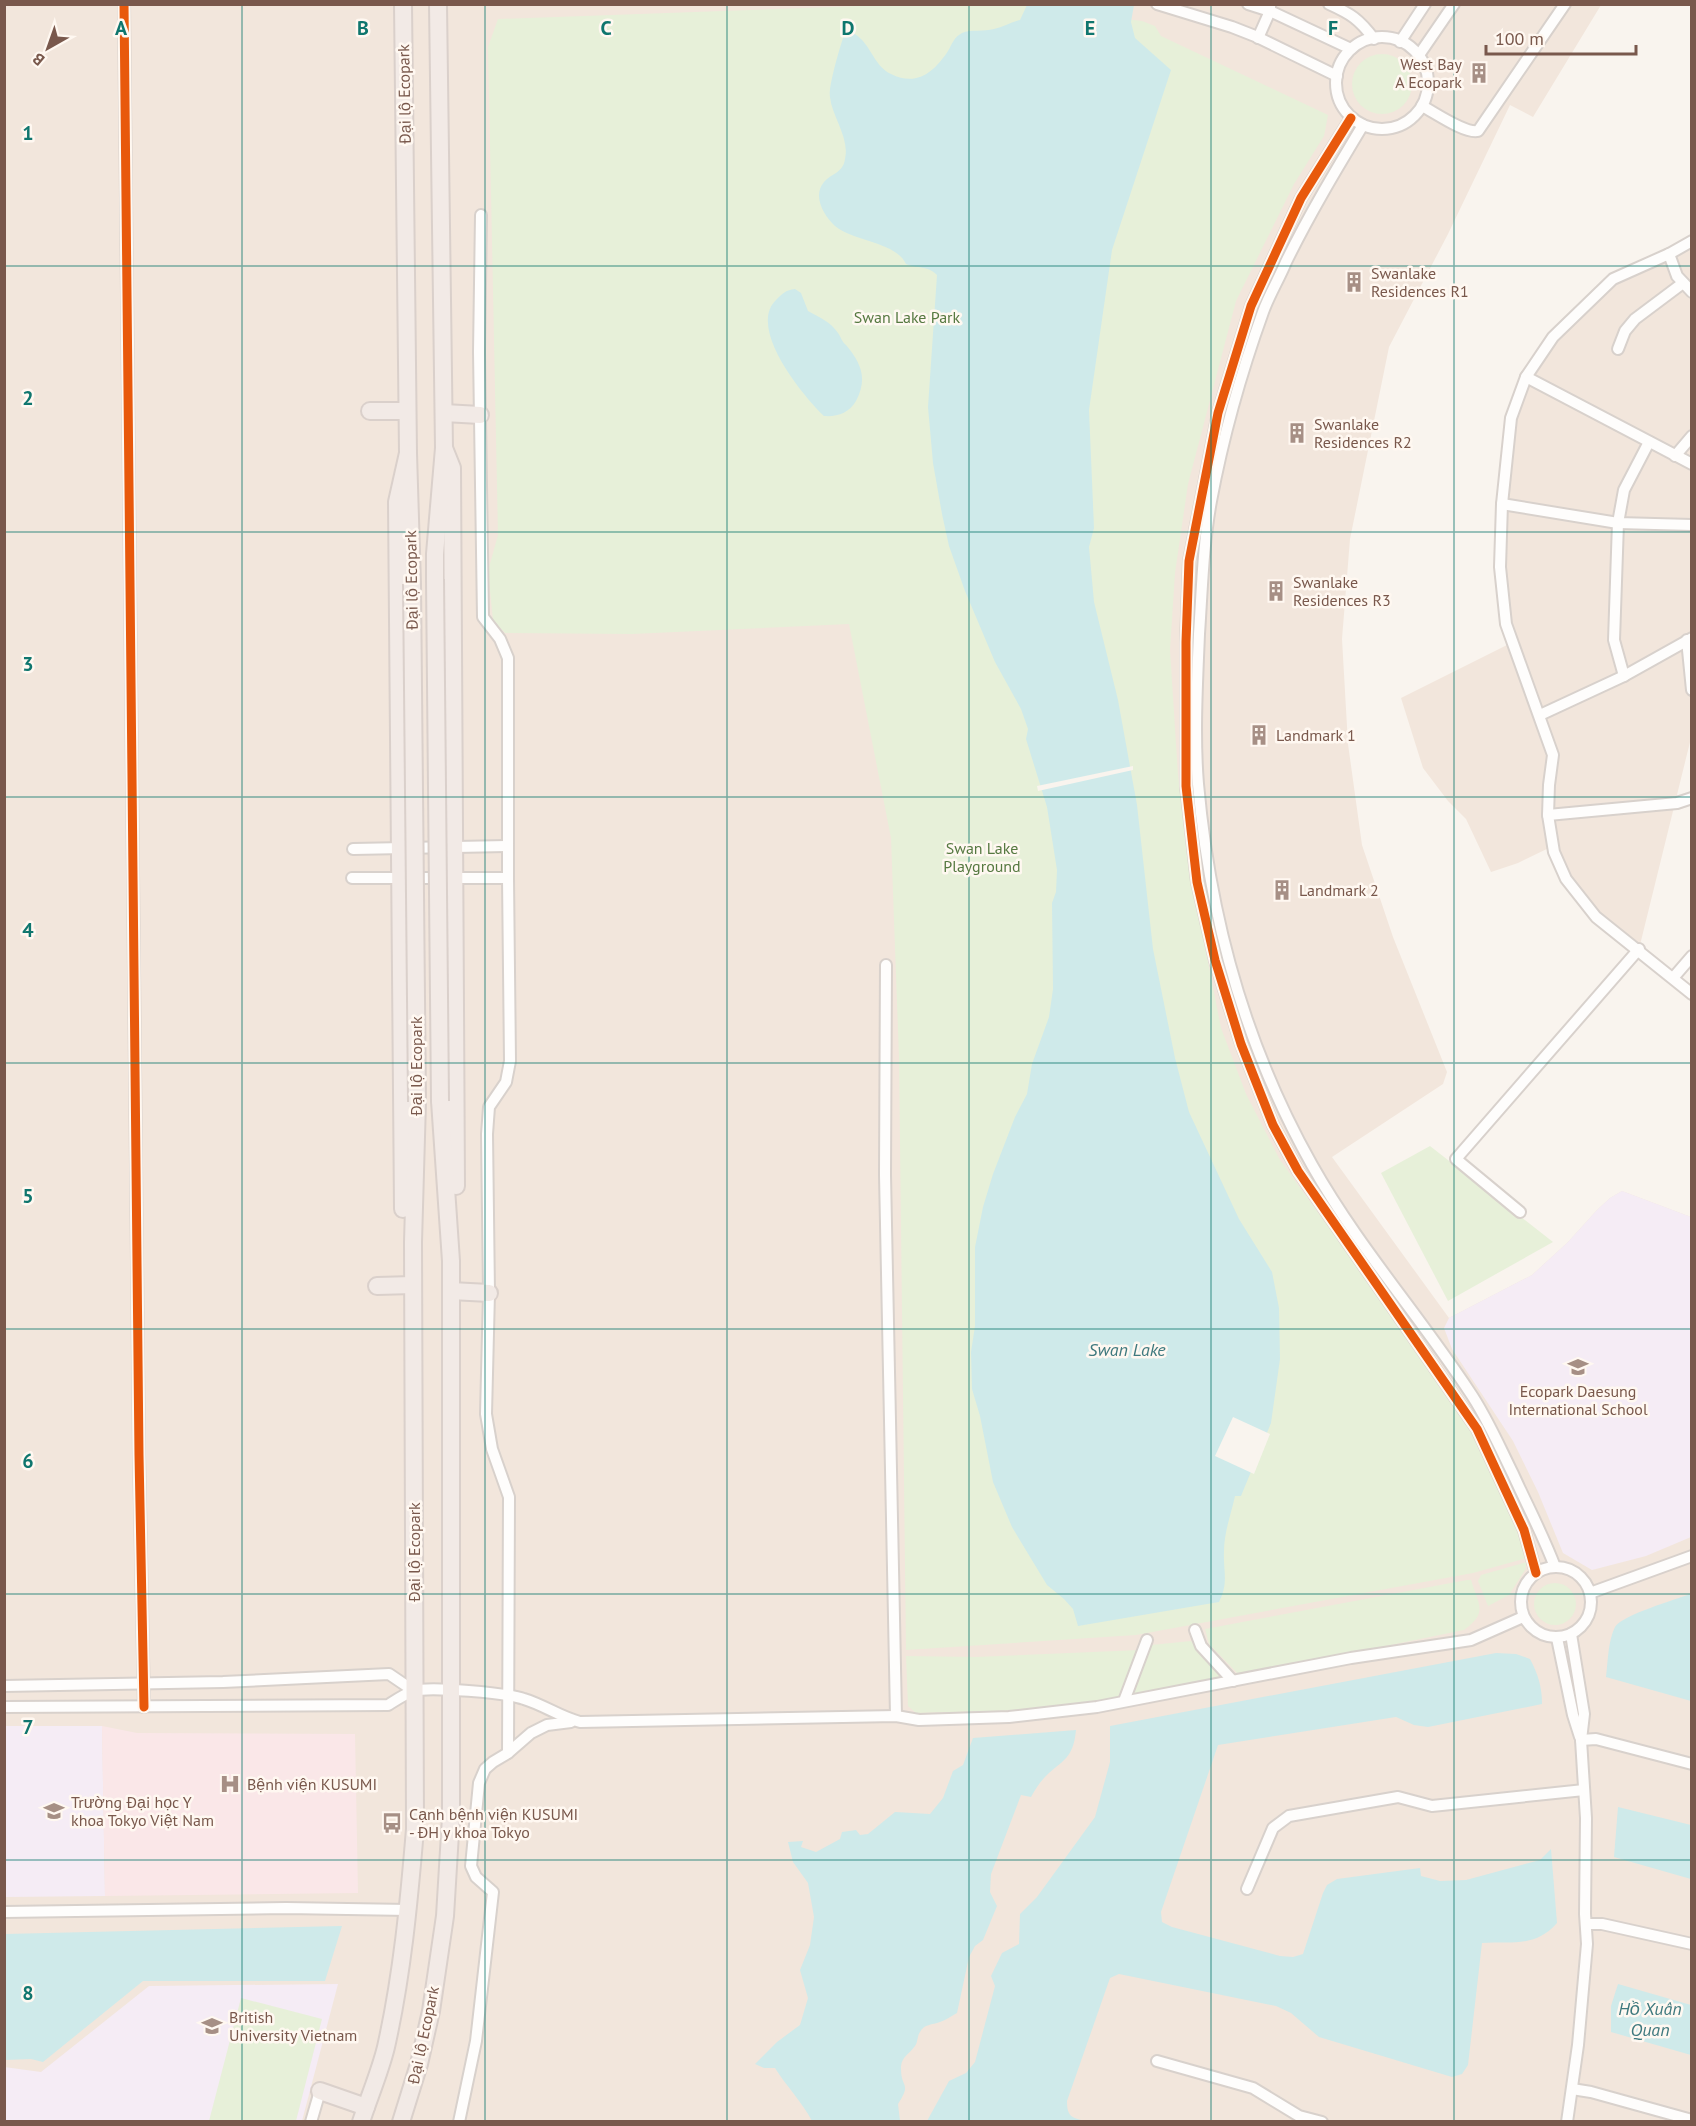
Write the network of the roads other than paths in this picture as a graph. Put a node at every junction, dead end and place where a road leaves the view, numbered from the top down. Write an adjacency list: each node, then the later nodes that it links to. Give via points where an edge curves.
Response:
1 (124, 4): 88 (street)
2 (403, 4): 30 (highway, Đại lộ Ecopark)
3 (438, 4): 31 (highway, Đại lộ Ecopark)
4 (1248, 4): 10 (street)
5 (1329, 4): 12 (street, via 1362,22)
6 (1425, 4): 13 (street)
7 (1454, 4): 15 (street)
8 (1565, 4): 17 (street, via 1478,131 1464,129)
9 (1158, 5): 11 (street)
10 (1270, 8): 11 (street); 14 (street)
11 (1258, 38): 16 (street)
12 (1374, 39): 13 (street); 14 (street)
13 (1400, 42): 15 (street)
14 (1351, 49): 16 (street)
15 (1419, 56): 17 (street, via 1428,84)
16 (1337, 76): 18 (street, via 1337,91)
17 (1422, 106): 19 (street, via 1407,122 1393,128)
18 (1351, 118): 19 (street); 23 (street, via 1301,198)
19 (1363, 125): 24 (street, via 1309,216)
20 (481, 215): 32 (street)
21 (1692, 241): 22 (street)
22 (1669, 254): 25 (street); 28 (street, via 1613,279 1553,337)
23 (1274, 256): 24 (street); 33 (street, via 1251,306)
24 (1287, 262): 35 (street, via 1264,308)
25 (1683, 283): 26 (street); 27 (street, via 1635,319)
26 (1692, 292)
27 (1618, 349)
28 (1526, 377): 36 (street); 41 (street, via 1511,418)
29 (370, 411): 30 (highway)
30 (407, 411): 38 (highway, Đại lộ Ecopark)
31 (444, 414): 32 (highway); 37 (highway, Đại lộ Ecopark)
32 (480, 415): 52 (street, via 483,617 500,639 508,658)
33 (1214, 433): 35 (street); 48 (street, via 1189,561)
34 (1692, 436): 39 (street)
35 (1226, 437): 49 (street, via 1211,502 1203,568 1196,693)
36 (1648, 442): 39 (street); 42 (street, via 1624,490)
37 (444, 448): 53 (highway, via 452,468); 71 (highway, Đại lộ Ecopark, bridge, via 435,579 440,1101)
38 (408, 453): 54 (highway, via 398,502); 68 (highway, Đại lộ Ecopark, bridge, via 417,1102)
39 (1675, 456): 40 (street)
40 (1692, 465)
41 (1502, 504): 42 (street); 47 (street, via 1500,567 1506,624)
42 (1618, 523): 43 (street); 45 (street, via 1614,640)
43 (1692, 525)
44 (1689, 639): 45 (street); 46 (street)
45 (1624, 676): 47 (street)
46 (1692, 690)
47 (1540, 715): 51 (street, via 1553,755)
48 (1185, 757): 49 (street); 66 (street, via 1197,882 1215,960)
49 (1197, 758): 65 (street, via 1215,902 1227,958)
50 (1692, 798): 51 (street, via 1677,803)
51 (1548, 815): 60 (street, via 1554,852 1566,879 1596,917)
52 (507, 846): 53 (street); 59 (street)
53 (453, 847): 54 (street); 58 (highway)
54 (400, 848): 55 (street); 57 (highway)
55 (353, 849)
56 (352, 878): 57 (street)
57 (401, 878): 58 (street); 68 (highway, via 403,1210)
58 (453, 878): 59 (street); 71 (highway, via 456,1213)
59 (508, 878): 75 (street, via 510,1060 506,1082 489,1107)
60 (1639, 949): 63 (street); 67 (street, via 1456,1159)
61 (1692, 956): 63 (street)
62 (886, 965): 96 (street, via 885,1175)
63 (1673, 978): 64 (street)
64 (1692, 994)
65 (1262, 1064): 66 (street); 69 (street, via 1314,1168)
66 (1250, 1069): 70 (street, via 1273,1125 1298,1171)
67 (1520, 1212)
68 (413, 1242): 72 (highway, Đại lộ Ecopark)
69 (1367, 1251): 70 (street); 76 (street, via 1436,1343)
70 (1357, 1258): 77 (street)
71 (451, 1261): 74 (highway, Đại lộ Ecopark)
72 (413, 1285): 73 (highway); 91 (highway, Đại lộ Ecopark)
73 (377, 1286)
74 (451, 1291): 75 (highway); 90 (highway, Đại lộ Ecopark)
75 (489, 1293): 92 (street, via 486,1414 492,1449 509,1497)
76 (1489, 1423): 77 (street); 79 (street)
77 (1477, 1428): 80 (street, via 1524,1530)
78 (1692, 1556): 81 (street)
79 (1555, 1567): 80 (street); 81 (street, via 1577,1574)
80 (1536, 1573): 82 (street, via 1523,1588)
81 (1590, 1593): 84 (street, via 1586,1622)
82 (1523, 1617): 85 (street, via 1534,1630); 87 (street, via 1471,1640)
83 (1195, 1630): 87 (street, via 1201,1646)
84 (1571, 1634): 85 (street); 98 (street, via 1584,1714)
85 (1557, 1638): 98 (street)
86 (1147, 1640): 93 (street)
87 (1233, 1681): 93 (street)
88 (143, 1683): 89 (street); 91 (street, via 389,1674); 95 (street)
89 (4, 1686)
90 (451, 1690): 91 (street); 92 (street); 113 (highway, Đại lộ Ecopark, via 452,1816 445,1916 431,2010)
91 (414, 1691): 95 (street, via 388,1705); 103 (highway, Đại lộ Ecopark, via 415,1829)
92 (509, 1695): 97 (street); 99 (street)
93 (1124, 1701): 96 (street, via 1009,1717 919,1720)
94 (4, 1707): 95 (street)
95 (144, 1707)
96 (896, 1716): 97 (street)
97 (580, 1722): 99 (street, via 547,1725)
98 (1581, 1740): 100 (street, via 1596,1739); 101 (street)
99 (508, 1753): 114 (street, via 485,1769 479,1783 471,1866 476,1877 494,1892 476,2041)
100 (1692, 1764)
101 (1584, 1790): 102 (street, via 1432,1806 1398,1797 1289,1816 1273,1828); 105 (street)
102 (1247, 1889)
103 (408, 1910): 104 (street); 110 (highway, Đại lộ Ecopark, via 385,2049)
104 (4, 1912)
105 (1586, 1924): 106 (street); 108 (street)
106 (1692, 1944)
107 (1157, 2061): 115 (street, via 1252,2088 1299,2116)
108 (1572, 2089): 111 (street); 116 (street)
109 (320, 2091): 110 (highway); 112 (street)
110 (364, 2114)
111 (1692, 2120)
112 (311, 2121)
113 (401, 2121)
114 (459, 2121)
115 (1322, 2121)
116 (1567, 2121)

